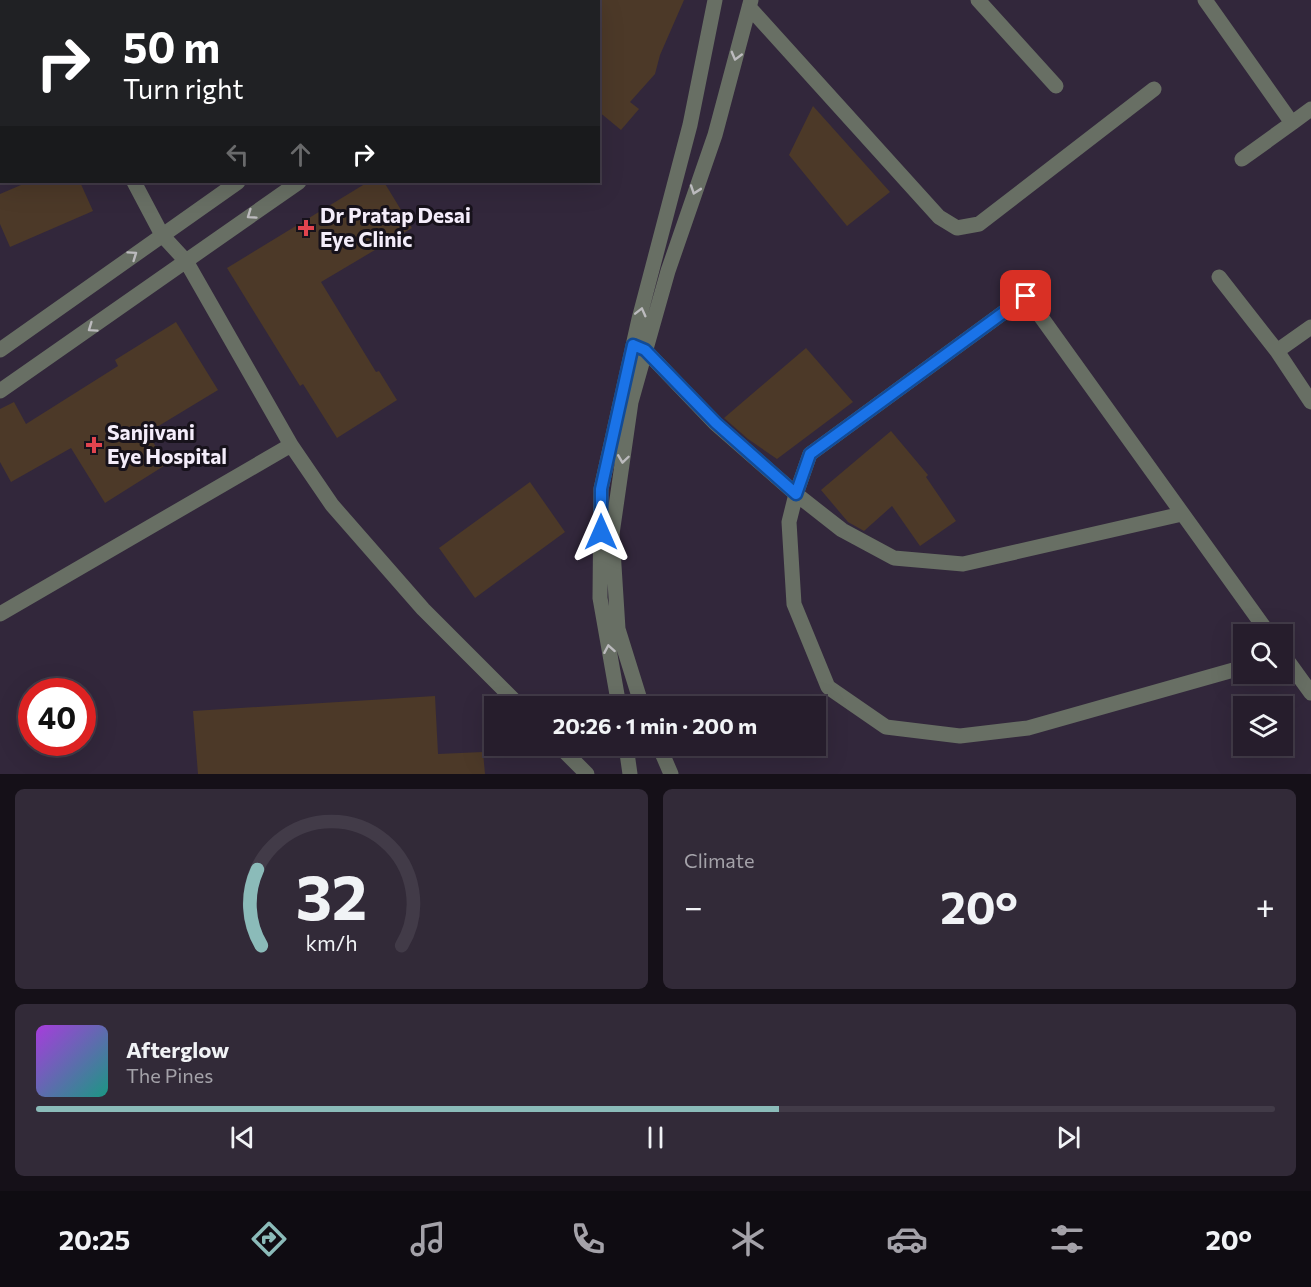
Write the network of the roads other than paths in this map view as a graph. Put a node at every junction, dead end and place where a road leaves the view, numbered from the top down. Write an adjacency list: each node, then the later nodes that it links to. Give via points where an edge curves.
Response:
1 (716, 0): 17 (street, one-way to 1)
2 (978, 0): 5 (street)
3 (1205, 0): 8 (street)
4 (750, 4): 6 (street, via 939,217 957,228 980,224); 17 (street, one-way to 17, via 715,135)
5 (1056, 86)
6 (1154, 89)
7 (1311, 109): 8 (street)
8 (1292, 123): 9 (street)
9 (1242, 159)
10 (135, 183): 13 (street)
11 (237, 183): 13 (street)
12 (298, 183): 14 (street, one-way to 14)
13 (162, 235): 14 (street); 18 (street, one-way to 13)
14 (186, 261): 20 (street, one-way to 20); 22 (street)
15 (1220, 277): 19 (street)
16 (1311, 327): 19 (street)
17 (639, 347): 23 (street); 31 (street, one-way to 17, via 600,598 601,489); 32 (street, one-way to 32, via 612,534 618,629)
18 (0, 350)
19 (1277, 351): 21 (street)
20 (0, 391)
21 (1311, 402)
22 (291, 446): 25 (street); 30 (street, via 332,505 423,609)
23 (796, 494): 24 (street, via 842,530 894,558 963,564); 24 (street, via 810,454 1026,296); 28 (street, via 789,522 794,604 828,687 886,727 960,736 1028,728)
24 (1182, 514): 26 (street)
25 (0, 614)
26 (1262, 624)
27 (1293, 669): 29 (street)
28 (1233, 671)
29 (1311, 693)
30 (510, 696)
31 (617, 696)
32 (639, 696)
33 (569, 756): 36 (street)
34 (627, 756): 37 (street)
35 (663, 756): 38 (street)
36 (583, 771)
37 (630, 774)
38 (671, 774)

